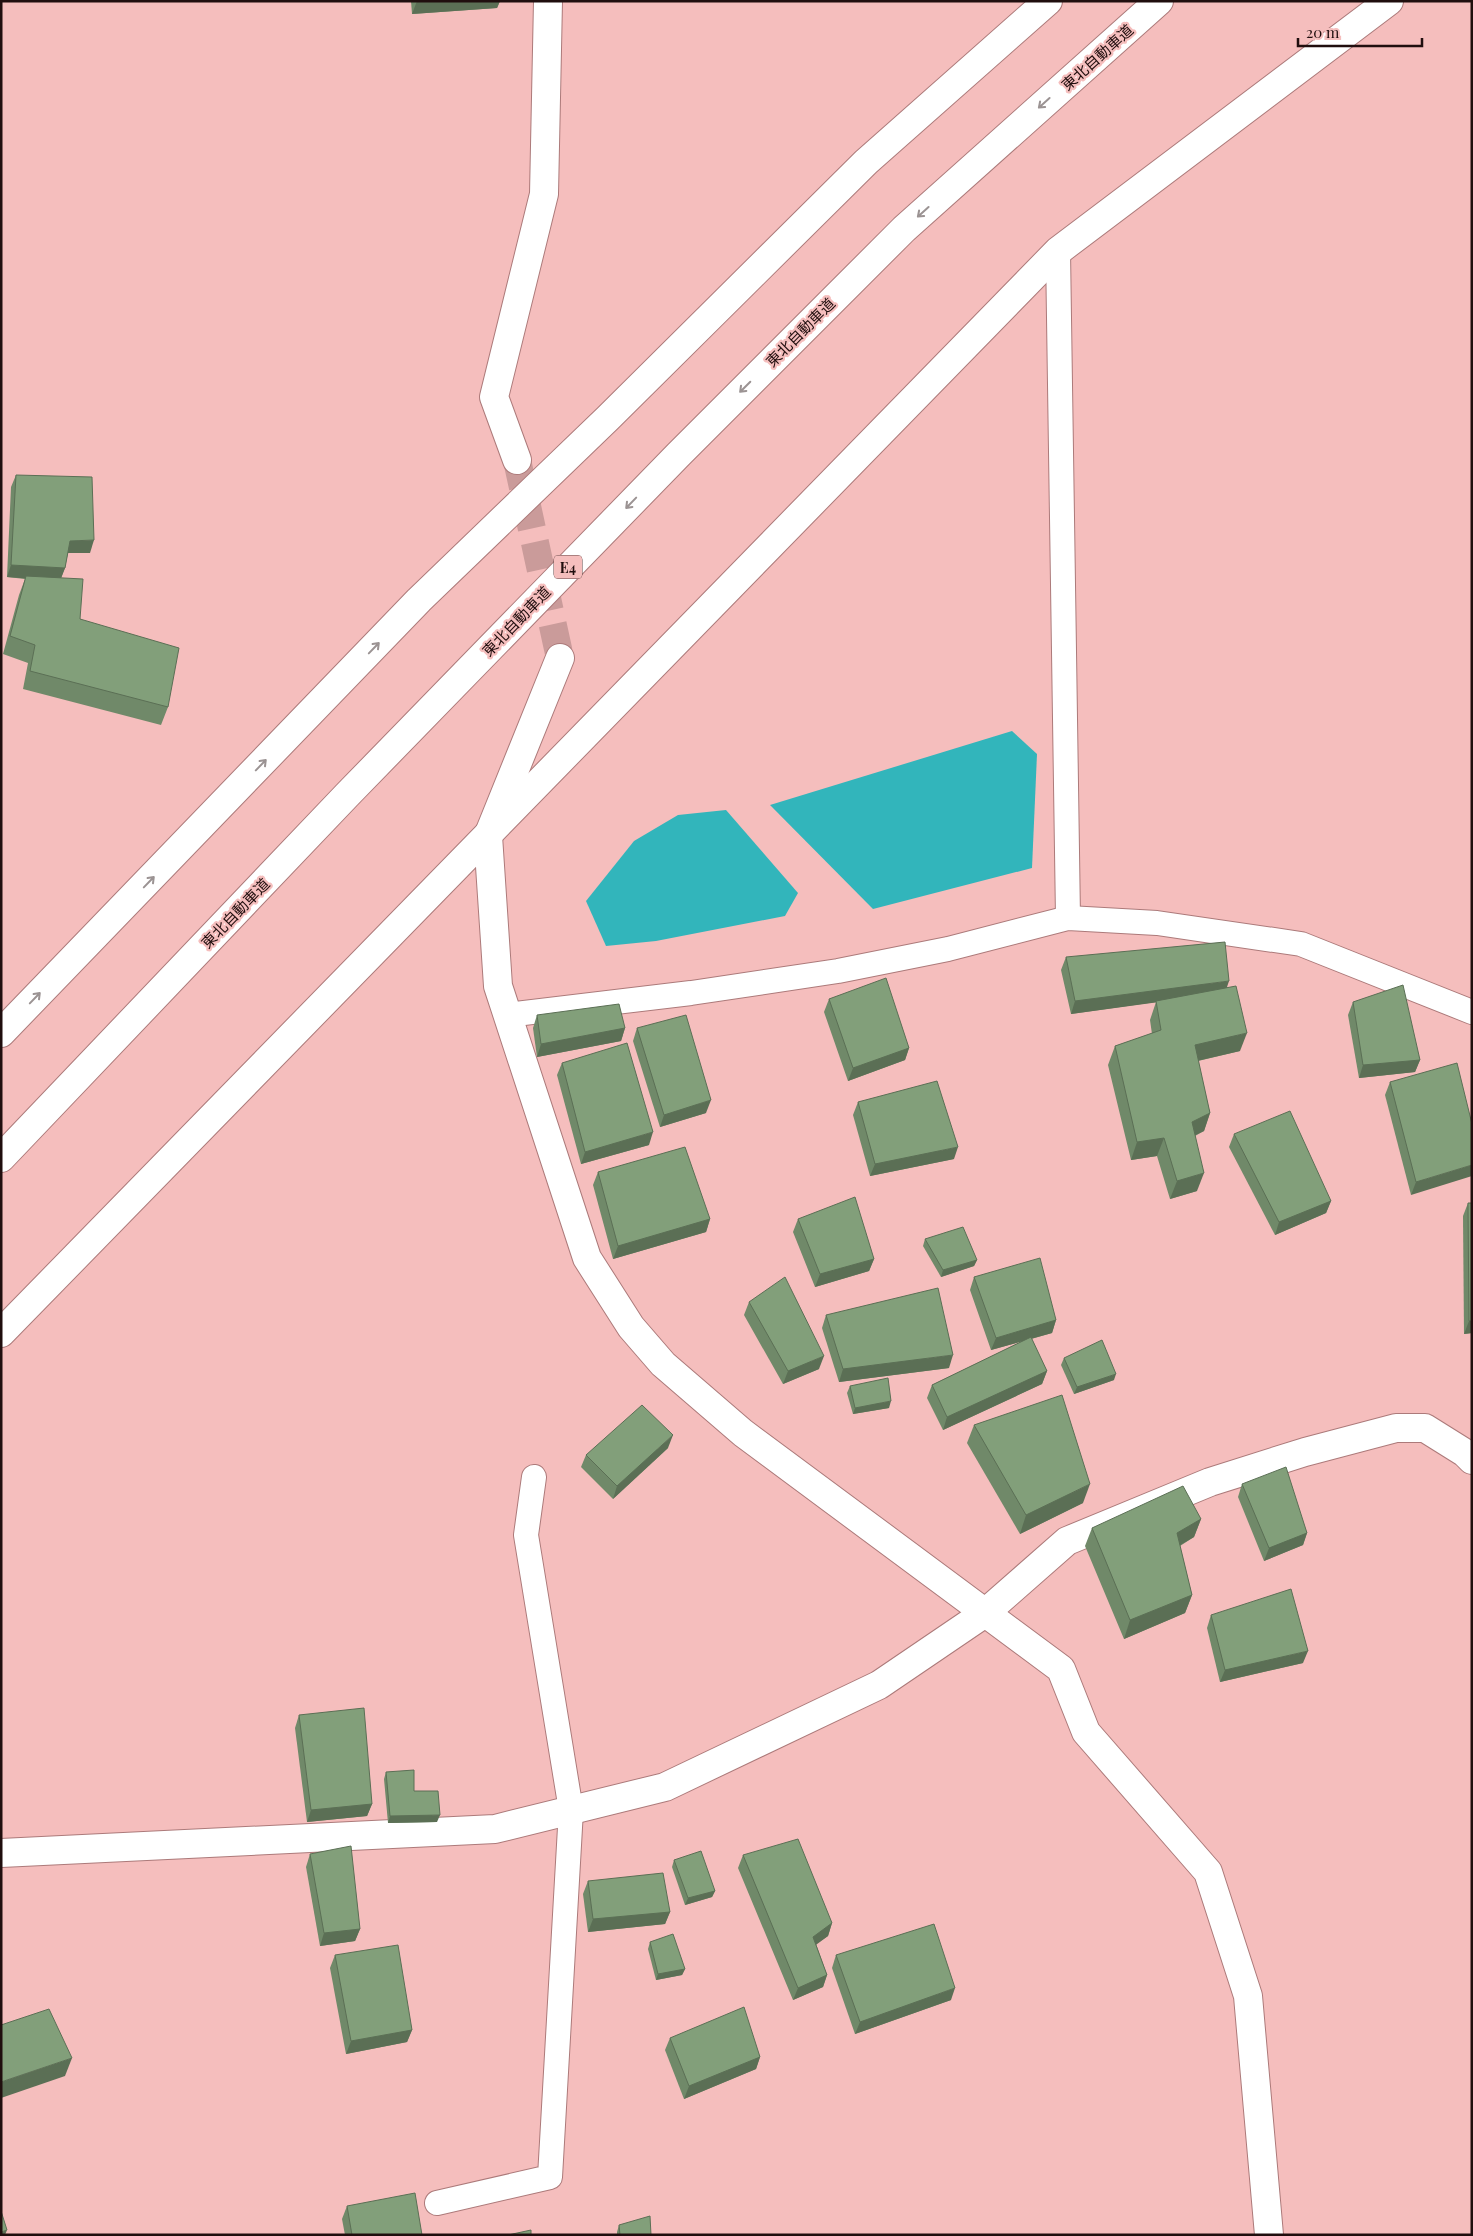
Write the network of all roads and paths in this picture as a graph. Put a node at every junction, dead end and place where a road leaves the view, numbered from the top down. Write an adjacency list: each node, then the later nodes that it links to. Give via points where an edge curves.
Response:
1 (548, 1): 6 (main road, via 544,194 494,397)
2 (1048, 1): 12 (main road, one-way to 2, via 419,600 866,162)
3 (1159, 1): 13 (main road, 東北自動車道 / E4, one-way to 13, via 904,229 735,397 347,794)
4 (1389, 1): 5 (main road)
5 (1058, 251): 8 (main road); 9 (lane)
6 (517, 460)
7 (560, 658): 8 (main road)
8 (488, 836): 11 (main road, via 498,986); 14 (main road)
9 (1068, 918): 10 (lane, via 1157,923 1301,944); 11 (lane, via 948,949 838,971)
10 (1472, 1012)
11 (507, 1015): 17 (main road, via 587,1258 631,1327 663,1364 743,1433)
12 (1, 1033)
13 (1, 1158)
14 (1, 1333)
15 (1472, 1460): 17 (main road, via 1425,1428 1396,1428 1305,1452 1210,1482 1067,1540)
16 (534, 1477): 18 (lane, via 526,1535)
17 (985, 1613): 18 (main road, via 879,1685 665,1787); 21 (main road, via 1061,1669 1086,1732 1208,1872 1248,1996)
18 (572, 1810): 19 (main road, via 495,1829); 20 (lane, via 550,2177)
19 (1, 1853)
20 (437, 2203)
21 (1269, 2235)

